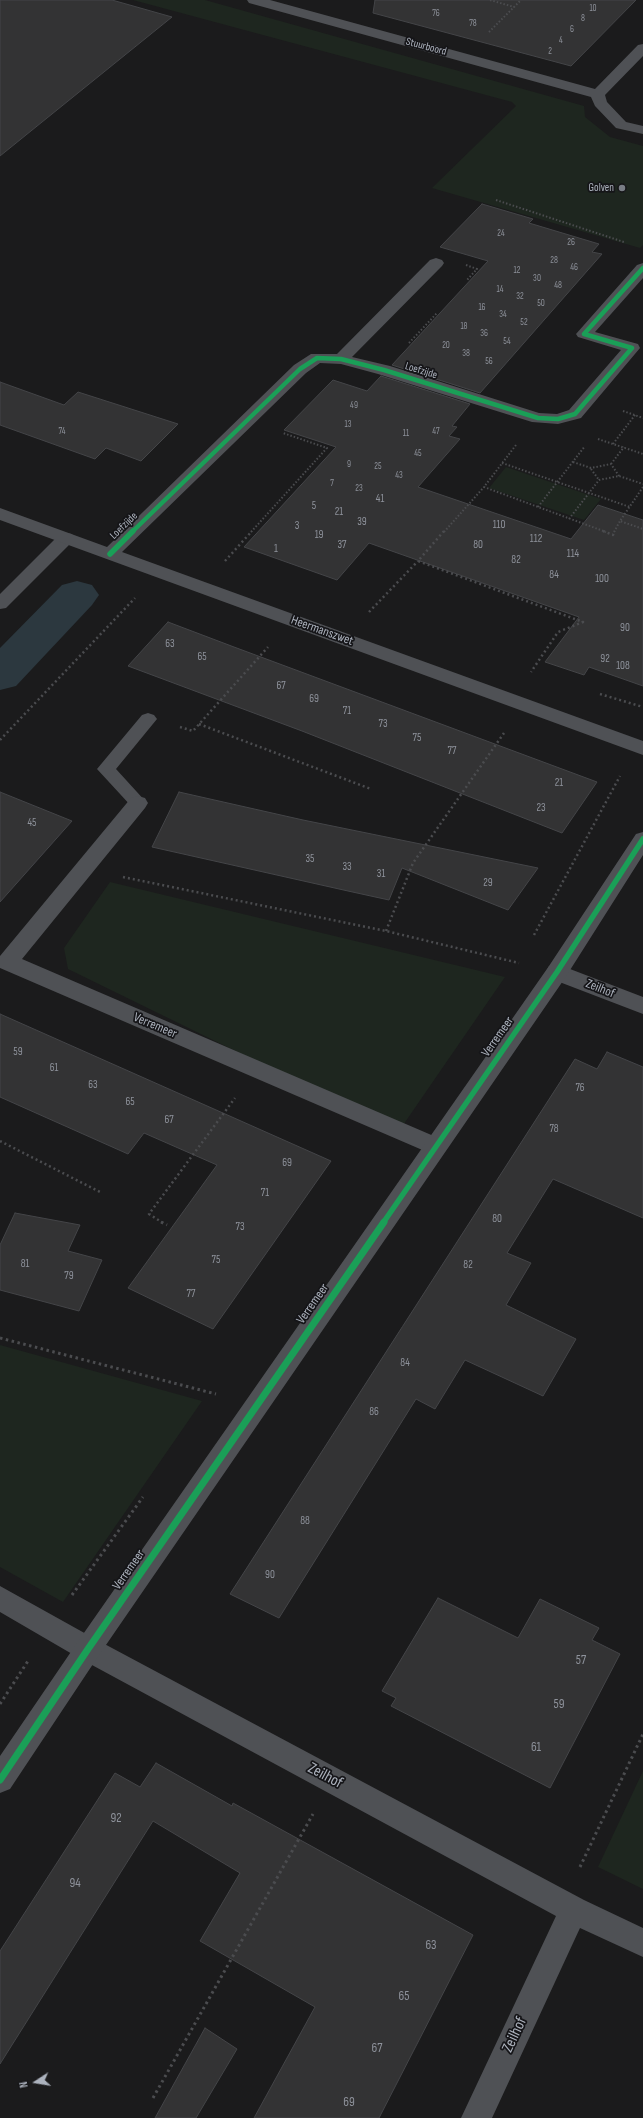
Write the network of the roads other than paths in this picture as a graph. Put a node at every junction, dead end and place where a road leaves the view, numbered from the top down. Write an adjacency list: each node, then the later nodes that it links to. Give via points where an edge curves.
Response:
1 (254, 0): 3 (street, Stuurboord)
2 (643, 48): 3 (street)
3 (598, 94): 4 (street, via 600,103 612,118 621,124)
4 (643, 130)
5 (436, 263): 7 (street)
6 (643, 268): 7 (street, Loefzijde, via 584,334 632,348 575,414 558,419 538,418)
7 (341, 359): 10 (street, Loefzijde, via 317,358 300,369)
8 (0, 514): 9 (street, Heermanszwet)
9 (66, 538): 10 (street, Heermanszwet); 11 (lane)
10 (110, 554): 13 (street, Heermanszwet)
11 (0, 604)
12 (148, 719): 14 (lane, Verremeer, via 106,770)
13 (640, 746)
14 (138, 803): 18 (street, Verremeer, via 8,962)
15 (643, 839): 16 (street, Verremeer)
16 (557, 972): 17 (street, Zeilhof); 18 (street, Verremeer)
17 (643, 1006)
18 (435, 1146): 20 (street, Verremeer)
19 (0, 1598): 20 (street)
20 (88, 1649): 21 (street, Verremeer); 22 (street, Zeilhof)
21 (0, 1780)
22 (569, 1906): 23 (street, Zeilhof); 24 (street, Zeilhof)
23 (643, 1943)
24 (476, 2118)

